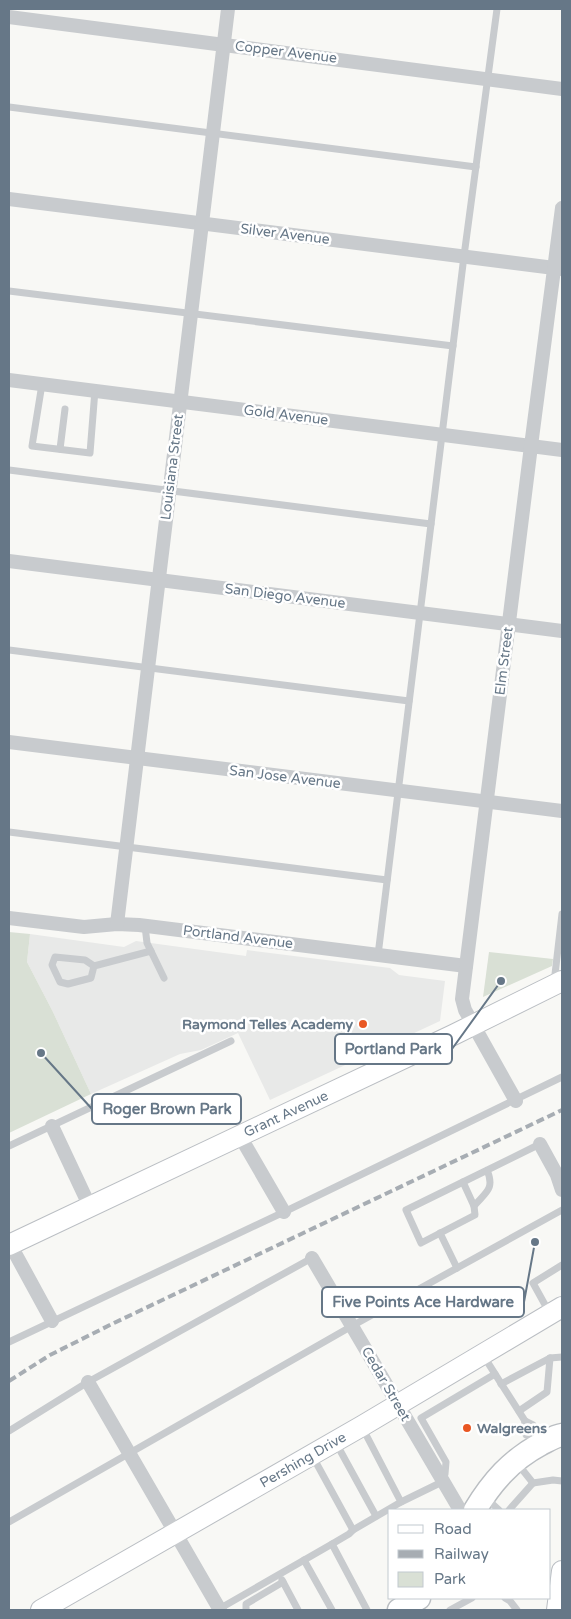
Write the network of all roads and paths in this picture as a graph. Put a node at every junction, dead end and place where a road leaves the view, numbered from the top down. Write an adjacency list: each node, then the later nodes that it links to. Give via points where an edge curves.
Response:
1 (228, 9): 4 (street, Louisiana Street)
2 (497, 9): 5 (lane)
3 (9, 17): 4 (street, Copper Avenue)
4 (224, 45): 5 (street, Copper Avenue); 8 (street, Louisiana Street)
5 (488, 78): 6 (street, Copper Avenue); 9 (lane)
6 (562, 89)
7 (9, 107): 8 (lane)
8 (213, 134): 9 (lane); 12 (street, Louisiana Street)
9 (476, 167): 13 (lane)
10 (9, 199): 12 (street, Silver Avenue)
11 (562, 208): 14 (street, Elm Street)
12 (202, 223): 13 (street, Silver Avenue); 16 (street, Louisiana Street)
13 (464, 256): 14 (street, Silver Avenue); 17 (lane)
14 (558, 268): 24 (street, Elm Street)
15 (9, 291): 16 (lane)
16 (191, 313): 17 (lane); 21 (street, Louisiana Street)
17 (453, 346): 23 (lane)
18 (9, 380): 19 (street, Gold Avenue)
19 (42, 384): 20 (street, Gold Avenue); 25 (lane, via 32,446)
20 (95, 390): 21 (street, Gold Avenue); 25 (lane, via 90,453)
21 (180, 401): 23 (street, Gold Avenue); 28 (street, Louisiana Street)
22 (65, 409): 25 (lane)
23 (442, 434): 24 (street, Gold Avenue); 29 (lane)
24 (531, 446): 26 (street, Gold Avenue); 33 (street, Elm Street)
25 (60, 449)
26 (562, 450)
27 (9, 470): 28 (lane)
28 (170, 490): 29 (lane); 31 (street, Louisiana Street)
29 (431, 524): 32 (lane)
30 (9, 560): 31 (street, San Diego Avenue)
31 (159, 580): 32 (street, San Diego Avenue); 36 (street, Louisiana Street)
32 (420, 613): 33 (street, San Diego Avenue); 37 (lane)
33 (508, 624): 34 (street, San Diego Avenue); 41 (street, Elm Street)
34 (562, 631)
35 (9, 650): 36 (lane)
36 (148, 668): 37 (lane); 39 (street, Louisiana Street)
37 (409, 701): 40 (lane)
38 (9, 742): 39 (street, San Jose Avenue)
39 (137, 758): 40 (street, San Jose Avenue); 44 (street, Louisiana Street)
40 (398, 790): 41 (street, San Jose Avenue); 45 (lane)
41 (486, 802): 42 (street, San Jose Avenue); 53 (street, Elm Street)
42 (562, 811)
43 (9, 832): 44 (lane)
44 (126, 847): 45 (lane); 48 (street, Louisiana Street)
45 (387, 880): 51 (lane)
46 (562, 914): 55 (lane)
47 (9, 918): 48 (street, Portland Avenue, via 84,927)
48 (117, 924): 49 (street, Portland Avenue)
49 (146, 926): 50 (lane); 51 (street, Portland Avenue)
50 (151, 951): 52 (lane); 54 (lane)
51 (378, 955): 53 (street, Portland Avenue)
52 (94, 966): 52 (lane, via 85,960 55,957 52,964 60,982 68,984 91,978)
53 (466, 966): 56 (street, Elm Street, via 462,1005)
54 (164, 978)
55 (558, 983): 56 (main road, Grant Avenue)
56 (474, 1025): 59 (street, Elm Street); 61 (main road, Grant Avenue)
57 (231, 1041): 60 (lane)
58 (562, 1077): 59 (lane)
59 (516, 1101): 71 (lane)
60 (52, 1126): 63 (lane); 68 (street)
61 (240, 1136): 68 (main road, Grant Avenue); 71 (street)
62 (540, 1144): 64 (lane); 65 (street)
63 (9, 1146)
64 (487, 1170): 66 (lane); 69 (lane, via 490,1187)
65 (560, 1179): 67 (street)
66 (463, 1182): 69 (lane); 72 (lane, via 406,1210 421,1243)
67 (562, 1190)
68 (90, 1206): 73 (main road, Grant Avenue)
69 (474, 1206): 72 (lane, via 474,1215)
70 (562, 1210): 76 (lane)
71 (284, 1212): 78 (lane)
72 (440, 1234): 76 (lane)
73 (9, 1245): 78 (street)
74 (312, 1258): 79 (street, Cedar Street); 85 (lane)
75 (562, 1265): 77 (lane, via 533,1283)
76 (457, 1268): 79 (lane)
77 (556, 1311): 81 (main road, Pershing Drive)
78 (52, 1321): 80 (lane)
79 (352, 1326): 87 (street, Cedar Street); 95 (lane)
80 (9, 1342)
81 (482, 1355): 84 (lane); 87 (main road, Pershing Drive)
82 (562, 1357): 83 (lane)
83 (550, 1358): 86 (lane); 88 (lane, via 547,1392)
84 (495, 1374): 86 (lane); 89 (lane)
85 (88, 1382): 91 (lane); 95 (street)
86 (501, 1384): 88 (lane)
87 (398, 1405): 89 (street, Cedar Street); 90 (main road, Pershing Drive)
88 (519, 1411): 94 (lane, via 525,1421 526,1434)
89 (415, 1421): 99 (street, Cedar Street)
90 (362, 1426): 93 (main road, Pershing Drive); 101 (lane)
91 (9, 1430)
92 (562, 1434): 94 (main road)
93 (335, 1441): 96 (main road, Pershing Drive); 107 (lane)
94 (537, 1442): 97 (main road)
95 (130, 1453): 108 (lane); 110 (street)
96 (312, 1454): 109 (lane); 110 (main road, Pershing Drive)
97 (515, 1460): 100 (lane); 102 (main road, via 496,1478)
98 (562, 1481): 100 (lane)
99 (442, 1482): 101 (lane); 105 (street, Cedar Street)
100 (533, 1483): 106 (lane)
101 (401, 1502): 103 (lane)
102 (486, 1505)
103 (388, 1509)
104 (388, 1509): 107 (lane)
105 (459, 1509)
106 (510, 1509)
107 (376, 1516): 109 (lane)
108 (9, 1522)
109 (353, 1530): 111 (lane)
110 (176, 1533): 120 (main road, Pershing Drive); 121 (street)
111 (332, 1544): 112 (lane); 125 (lane)
112 (304, 1560): 114 (lane); 124 (lane)
113 (562, 1571): 116 (main road)
114 (279, 1575): 115 (lane); 121 (lane)
115 (283, 1582): 122 (lane, via 246,1604); 123 (lane)
116 (556, 1596)
117 (470, 1599): 127 (lane)
118 (507, 1599): 128 (lane)
119 (422, 1600): 126 (main road)
120 (41, 1610)
121 (218, 1610)
122 (246, 1610)
123 (298, 1610)
124 (332, 1610)
125 (367, 1610)
126 (399, 1610)
127 (450, 1610)
128 (517, 1610)

